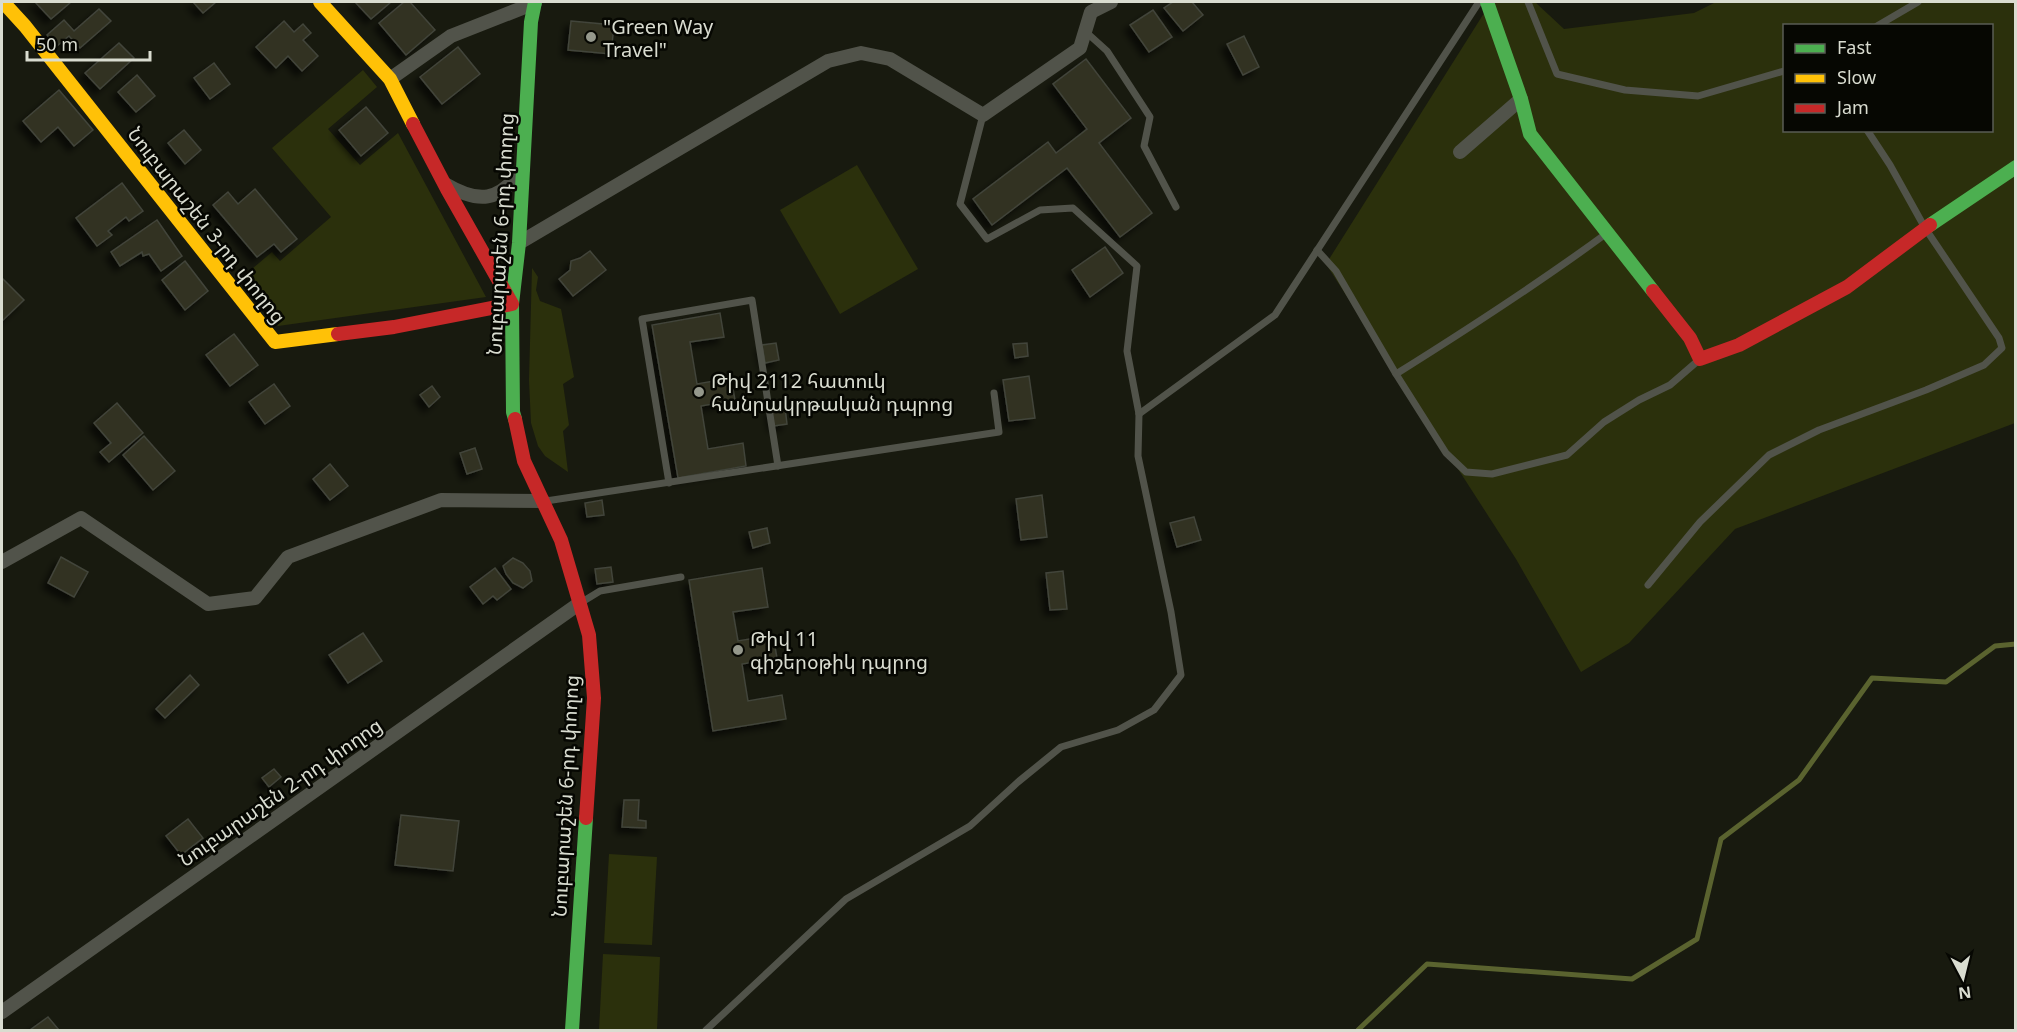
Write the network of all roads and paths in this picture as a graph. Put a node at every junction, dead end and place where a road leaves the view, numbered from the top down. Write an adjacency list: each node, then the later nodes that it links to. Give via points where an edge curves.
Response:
1 (3, 2): 25 (street, Նուբարաշեն 3-րդ փողոց, via 275,342 394,327)
2 (320, 2): 12 (street)
3 (535, 2): 12 (street, via 451,36); 18 (street, Նուբարաշեն 6-րդ փողոց)
4 (1111, 2): 10 (street, via 1091,12)
5 (1479, 2): 24 (lane)
6 (1487, 2): 13 (street)
7 (1528, 2): 11 (lane, via 1557,74 1625,90 1698,96)
8 (1918, 2): 9 (lane)
9 (1880, 24)
10 (1086, 32): 14 (street, via 1080,48); 20 (lane, via 1107,51 1150,117 1144,146)
11 (1783, 72)
12 (390, 79): 19 (street)
13 (1521, 99): 16 (street); 22 (street, via 1530,134)
14 (983, 115): 23 (street, via 890,59 861,53 828,61); 29 (lane, via 960,204 987,239 1040,210 1073,208 1137,266 1127,351)
15 (1868, 132): 21 (lane)
16 (1460, 152)
17 (2016, 167): 21 (street)
18 (523, 169): 19 (street, via 505,190 484,197 471,197); 23 (street, Նուբարաշեն 6-րդ փողոց)
19 (445, 184): 25 (street)
20 (1176, 207)
21 (1925, 228): 26 (street, via 1847,287 1739,345); 35 (lane, via 2002,348 1984,365 1819,430 1769,455 1700,522)
22 (1607, 232): 26 (street, via 1690,338); 27 (lane, via 1485,318)
23 (519, 243): 25 (street, Նուբարաշեն 6-րդ փողոց)
24 (1317, 250): 27 (lane, via 1336,271); 29 (lane, via 1275,315)
25 (512, 304): 32 (street, Նուբարաշեն 6-րդ փողոց, via 513,412 524,460)
26 (1700, 359): 27 (lane, via 1670,385 1604,422 1567,454 1492,474 1466,472 1446,453)
27 (1396, 374)
28 (994, 393): 30 (lane, via 999,432)
29 (1139, 414): 39 (lane, via 1138,456 1181,675 1154,710 1118,730 1061,747 970,826 846,899)
30 (778, 466): 31 (lane); 31 (lane, via 752,300 642,319)
31 (669, 483): 32 (lane)
32 (543, 501): 33 (street, via 441,500 288,557 255,598 208,604 81,518); 36 (street, Նուբարաշեն 6-րդ փողոց, via 561,540)
33 (2, 562)
34 (681, 577): 36 (lane, via 600,591)
35 (1648, 585)
36 (580, 603): 37 (street, Նուբարաշեն 2-րդ փողոց); 38 (street, Նուբարաշեն 6-րդ փողոց, via 589,635 594,698)
37 (2, 1012)
38 (572, 1030)
39 (706, 1030)

